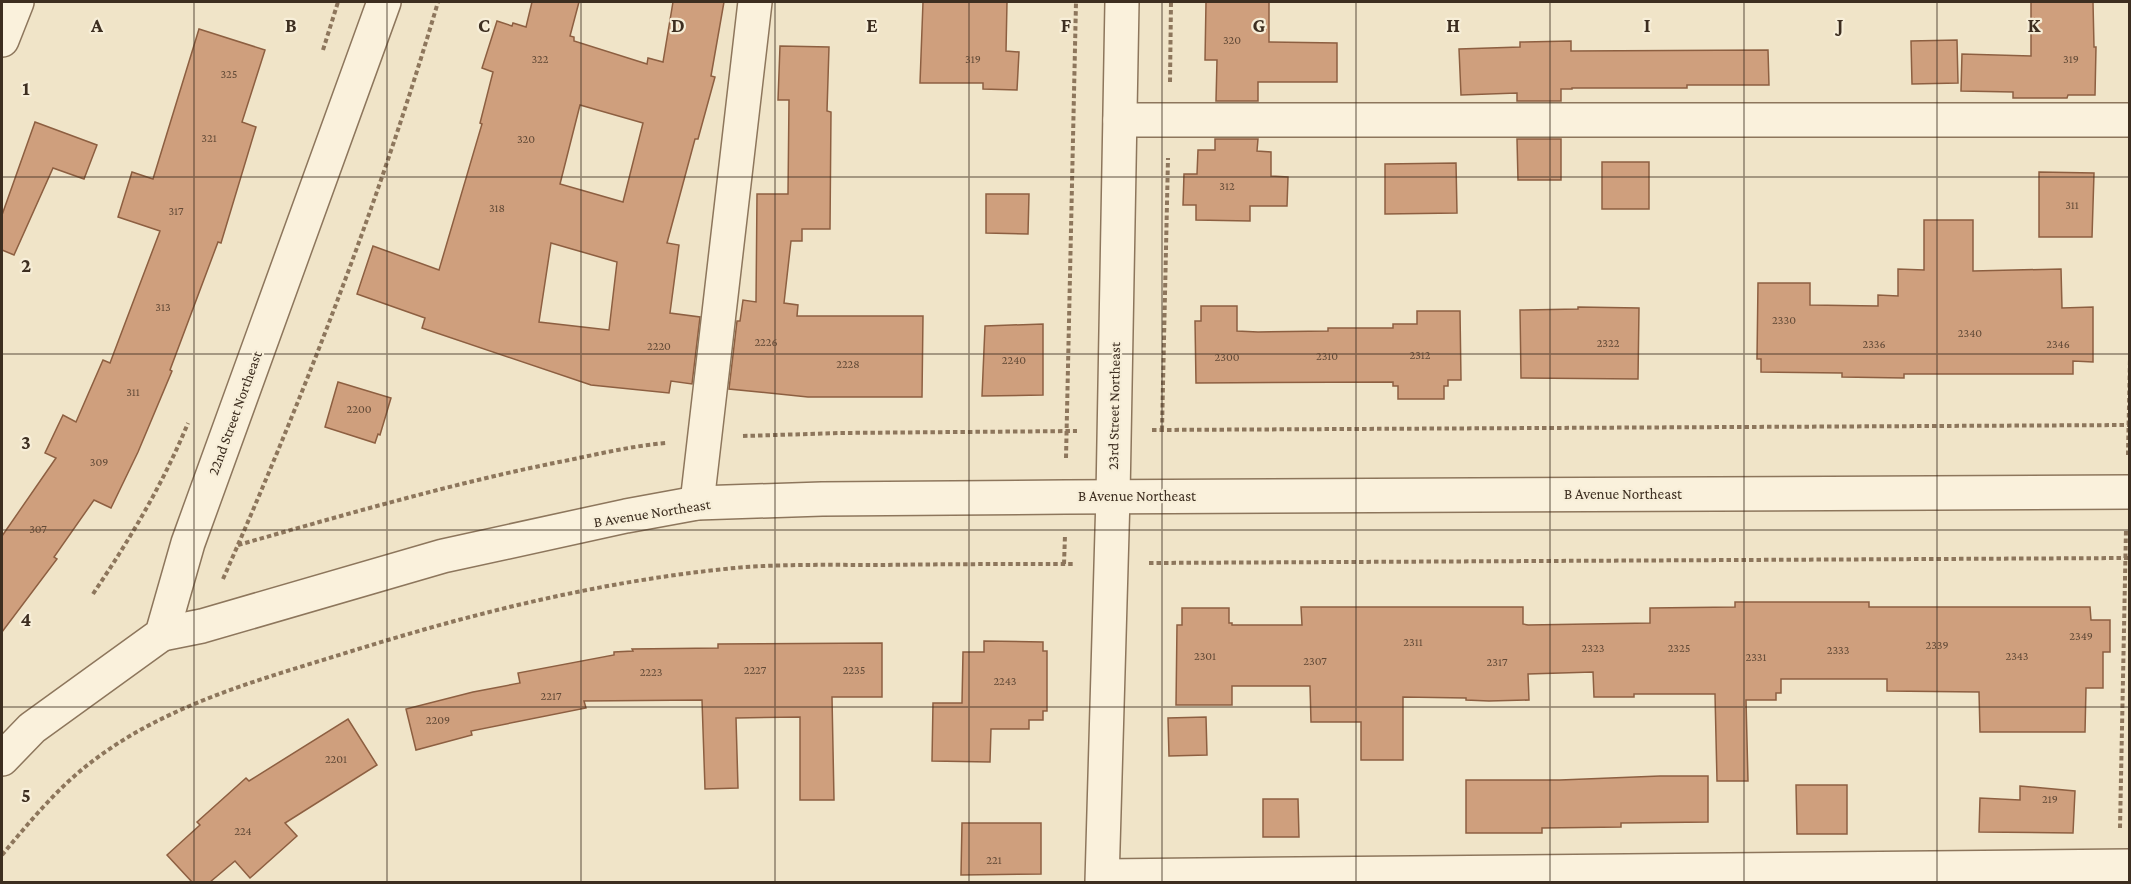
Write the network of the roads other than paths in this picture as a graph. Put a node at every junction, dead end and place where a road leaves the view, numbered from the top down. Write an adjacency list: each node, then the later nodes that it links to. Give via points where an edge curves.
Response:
1 (17, 2): 5 (street)
2 (384, 2): 11 (street, 22nd Street Northeast, via 192,532)
3 (756, 2): 10 (street)
4 (1122, 2): 6 (street, 23rd Street Northeast)
5 (2, 40)
6 (1120, 120): 7 (street); 9 (street, 23rd Street Northeast)
7 (2130, 120)
8 (2128, 492): 9 (street, B Avenue Northeast)
9 (1113, 496): 10 (street, B Avenue Northeast); 14 (street, 23rd Street Northeast)
10 (697, 503): 11 (street, B Avenue Northeast, via 443,556)
11 (162, 634): 12 (street, via 32,728)
12 (2, 759)
13 (2124, 866): 14 (street)
14 (1102, 879)

